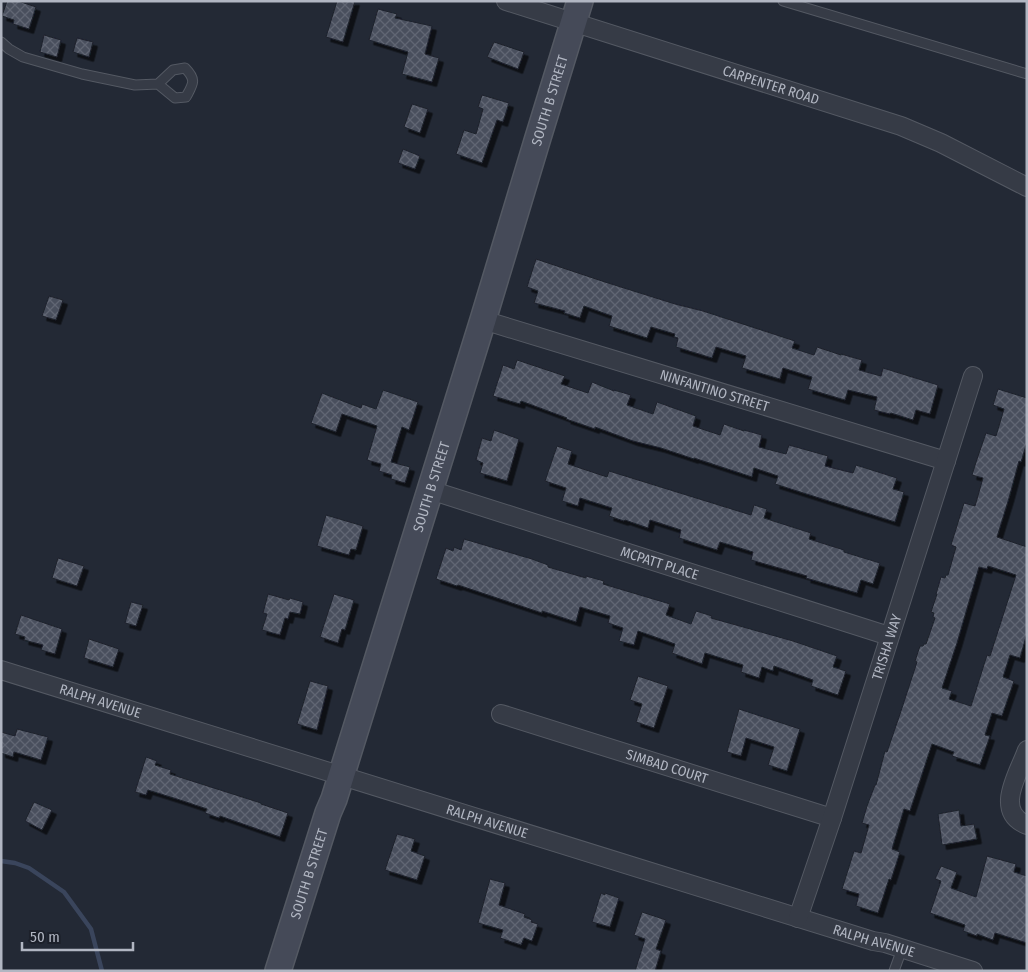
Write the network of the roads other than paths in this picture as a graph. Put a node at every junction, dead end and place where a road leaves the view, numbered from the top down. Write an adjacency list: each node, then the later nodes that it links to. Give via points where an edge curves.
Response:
1 (506, 1): 3 (street, CARPENTER ROAD)
2 (783, 1): 5 (lane)
3 (577, 12): 7 (street, CARPENTER ROAD, via 901,126); 8 (street, SOUTH B STREET)
4 (1, 42): 6 (lane, via 23,57 82,74 135,85)
5 (1027, 74)
6 (158, 84)
7 (1027, 187)
8 (483, 320): 10 (street, NINFANTINO STREET); 11 (street, SOUTH B STREET)
9 (973, 376): 10 (street, TRISHA WAY)
10 (946, 461): 12 (street, TRISHA WAY)
11 (430, 490): 12 (street, MCPATT PLACE); 16 (street, SOUTH B STREET)
12 (889, 636): 17 (street, TRISHA WAY)
13 (1, 670): 16 (street, RALPH AVENUE)
14 (501, 714): 17 (street, SIMBAD COURT)
15 (1027, 750): 18 (street, via 1009,803 1012,813)
16 (340, 776): 19 (street, RALPH AVENUE); 21 (street, SOUTH B STREET)
17 (832, 818): 19 (street, TRISHA WAY)
18 (1027, 825)
19 (798, 918): 20 (street, RALPH AVENUE)
20 (902, 949): 22 (lane); 23 (street, RALPH AVENUE)
21 (278, 971)
22 (894, 971)
23 (973, 971)

